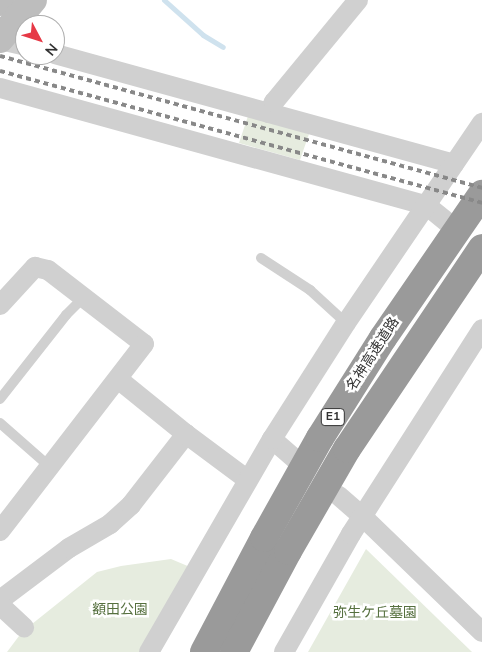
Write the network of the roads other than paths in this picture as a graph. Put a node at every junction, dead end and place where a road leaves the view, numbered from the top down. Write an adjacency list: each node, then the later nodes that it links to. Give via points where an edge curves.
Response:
1 (33, 0): 3 (main road)
2 (358, 0): 7 (street, via 274,102)
3 (0, 40): 4 (street)
4 (15, 44)
5 (65, 57): 7 (street)
6 (0, 88): 11 (street)
7 (269, 113): 9 (street)
8 (482, 123): 9 (street)
9 (454, 164): 11 (street)
10 (482, 194): 35 (highway, 名神高速道路 / E1, via 383,338 320,438)
11 (426, 205): 12 (street); 17 (street)
12 (448, 223)
13 (482, 248): 36 (highway, E1, via 347,448)
14 (261, 258): 17 (lane, via 310,290)
15 (83, 298): 16 (street, via 48,270 35,267); 19 (street, via 144,344); 20 (lane)
16 (0, 304)
17 (346, 323): 23 (street)
18 (482, 329): 28 (street)
19 (118, 379): 22 (street); 25 (street)
20 (0, 400)
21 (0, 423): 25 (lane)
22 (186, 434): 26 (street); 30 (street, via 131,505 117,518 69,548)
23 (272, 439): 24 (street); 26 (street)
24 (296, 460)
25 (50, 467): 29 (street)
26 (248, 480): 34 (street)
27 (339, 496): 28 (street)
28 (362, 516): 32 (street); 37 (street)
29 (0, 531)
30 (0, 600)
31 (0, 604): 33 (street)
32 (479, 624)
33 (24, 627)
34 (149, 652)
35 (204, 652)
36 (234, 652)
37 (284, 652)

